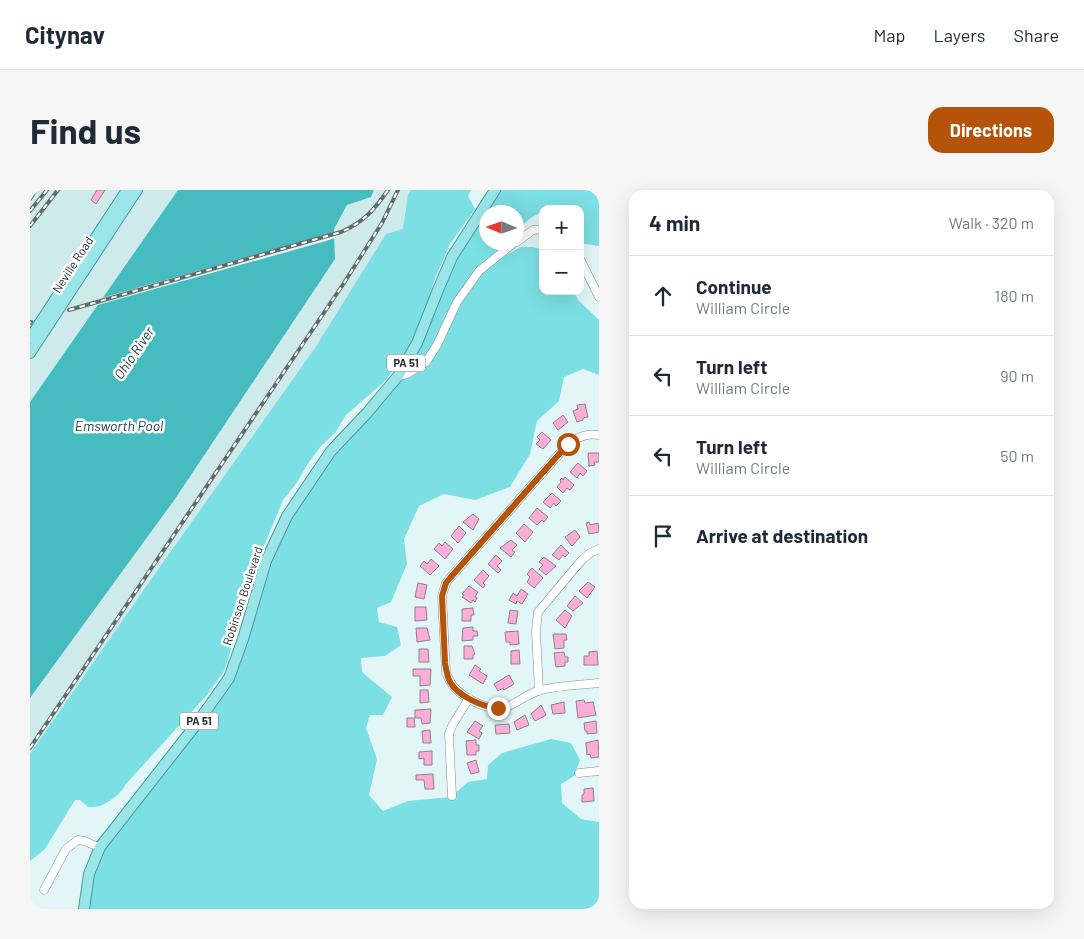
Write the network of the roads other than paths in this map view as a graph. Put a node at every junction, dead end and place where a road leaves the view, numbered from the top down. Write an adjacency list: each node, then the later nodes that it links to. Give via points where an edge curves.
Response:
1 (127, 190): 9 (main road, Neville Road)
2 (138, 190): 10 (main road, Neville Road)
3 (495, 190): 11 (main road, Robinson Boulevard / PA 51, via 452,257 417,343)
4 (539, 229): 5 (street)
5 (524, 236)
6 (506, 250): 11 (street, via 479,271 457,302 426,362)
7 (584, 267): 8 (street)
8 (599, 297)
9 (30, 338)
10 (30, 353)
11 (398, 376): 20 (main road, Robinson Boulevard / PA 51, via 331,451 287,516 266,561 229,678)
12 (599, 435): 16 (street, via 587,434 568,444 446,583 442,596 446,673 456,690)
13 (599, 550): 15 (street, via 580,561 538,612)
14 (599, 683): 15 (street)
15 (539, 690): 16 (street, via 498,708 488,708)
16 (469, 698): 19 (street, via 449,734)
17 (599, 771): 18 (street)
18 (579, 773)
19 (452, 796)
20 (100, 848): 21 (street, via 78,840 66,849); 22 (main road, Robinson Boulevard / PA 51, via 89,874)
21 (44, 890)
22 (84, 909)

